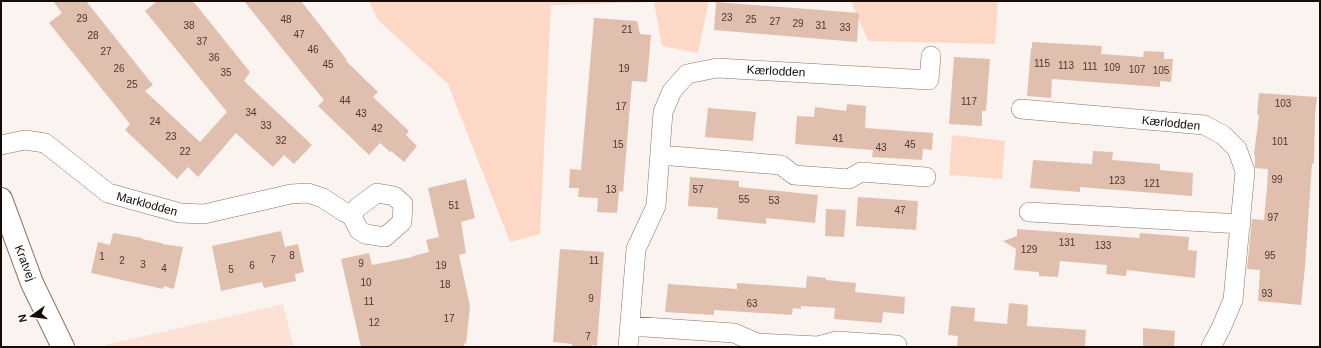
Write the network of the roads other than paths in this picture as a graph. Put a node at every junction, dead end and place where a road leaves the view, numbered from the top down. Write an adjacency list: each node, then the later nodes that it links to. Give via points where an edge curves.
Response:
1 (931, 56): 4 (street, Kærlodden, via 930,80 717,68 687,74 672,91 663,112)
2 (1021, 109): 9 (street, Kærlodden, via 1204,125 1223,135 1237,149 1245,171)
3 (1, 145): 8 (street, Marklodden, via 25,140 45,143 108,193 180,213 204,214 291,194 308,193 323,198)
4 (660, 155): 5 (street, via 781,165 794,175 849,179 861,172); 10 (street, Kærlodden, via 656,206 636,249)
5 (926, 177)
6 (1, 199): 12 (street, Kratvej, via 32,283)
7 (1029, 212): 9 (street)
8 (351, 215)
9 (1240, 224): 14 (street, Kærlodden, via 1233,300)
10 (630, 326): 11 (street, via 734,333 757,343 818,346 837,341); 13 (street, Kærlodden)
11 (897, 345)
12 (63, 347)
13 (628, 347)
14 (1211, 347)

